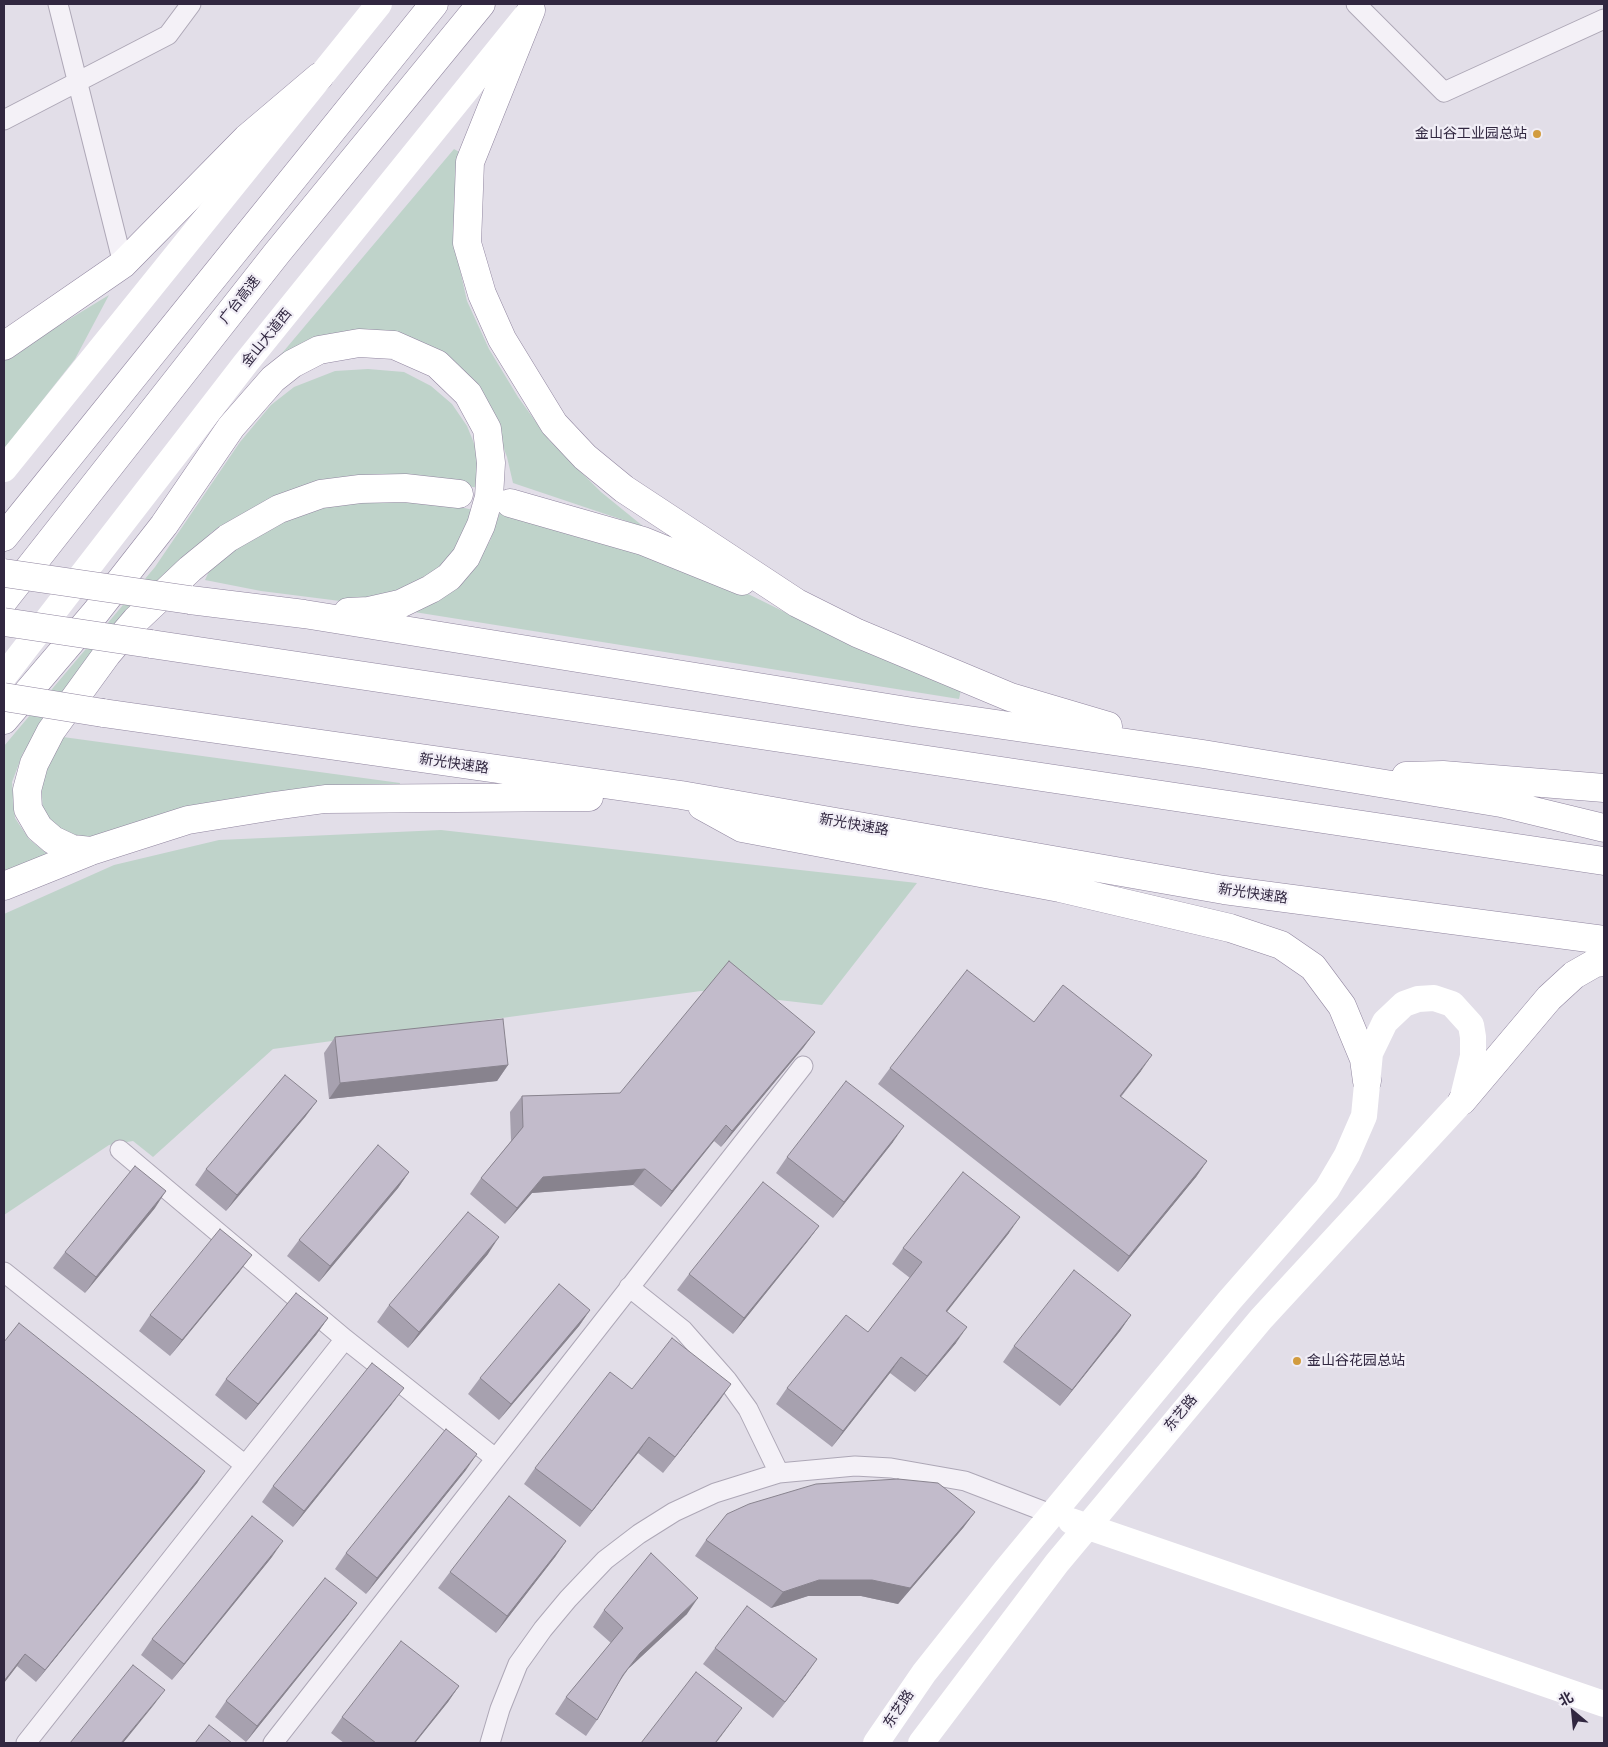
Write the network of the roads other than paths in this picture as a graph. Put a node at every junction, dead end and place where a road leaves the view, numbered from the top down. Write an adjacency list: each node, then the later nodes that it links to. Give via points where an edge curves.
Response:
1 (58, 4): 10 (street)
2 (191, 4): 10 (street, via 168,34)
3 (378, 4): 9 (street)
4 (434, 4): 17 (highway)
5 (481, 4): 19 (highway, 广台高速, via 277,253)
6 (1356, 4): 8 (street, via 1444,92)
7 (534, 7): 20 (highway, via 470,162 467,243 482,294 502,339 554,424 584,457 624,489); 23 (street, 金山大道西, via 246,364)
8 (1604, 19)
9 (319, 77): 12 (highway, via 246,138); 14 (street)
10 (78, 82): 11 (street); 12 (street)
11 (4, 120)
12 (123, 264): 13 (highway)
13 (4, 346)
14 (4, 469)
15 (459, 494): 31 (highway, via 405,488 360,489 321,494 279,509 228,538 136,620 51,731 34,764 27,790 28,809 39,828 53,840 72,849)
16 (510, 503): 20 (highway, via 643,542)
17 (4, 537)
18 (4, 572): 21 (highway, bridge)
19 (4, 600)
20 (797, 603): 26 (highway, via 857,633 1010,697)
21 (304, 614): 25 (highway, via 369,611 400,604 430,589 450,577 466,557 481,525 489,497 491,463 487,429 468,394 436,364 394,345 359,343 319,350 292,364 274,379 231,427 164,525 96,612); 26 (highway, via 913,712)
22 (4, 622): 32 (highway, bridge)
23 (4, 676)
24 (4, 697): 29 (highway, 新光快速路, bridge)
25 (4, 720)
26 (1203, 754): 27 (highway)
27 (1342, 778): 28 (highway, via 1443,774); 30 (highway, via 1501,803)
28 (1604, 788)
29 (681, 795): 31 (highway, via 325,799 188,820); 34 (highway, 新光快速路, via 1224,890); 37 (highway, via 742,828 1060,888 1230,928 1281,945 1313,967 1342,1006 1364,1059)
30 (1604, 828)
31 (91, 851): 33 (highway)
32 (1604, 861)
33 (4, 886)
34 (1604, 940)
35 (1604, 962): 38 (highway, via 1595,963 1574,975 1549,998)
36 (803, 1066): 41 (street)
37 (1367, 1081): 38 (street, 东艺路, via 1370,1053 1384,1022 1404,1004 1434,998 1452,1004 1470,1025 1473,1056); 46 (street, 东艺路, via 1364,1116 1327,1190 1228,1301)
38 (1462, 1101): 47 (street, 东艺路, via 1261,1318)
39 (120, 1150): 42 (street)
40 (4, 1272): 44 (street)
41 (629, 1287): 43 (street); 45 (street, via 683,1330 727,1380 748,1409)
42 (345, 1339): 43 (street); 44 (street)
43 (495, 1458): 50 (street)
44 (245, 1465): 49 (street)
45 (779, 1473): 46 (street, via 855,1466 891,1468 965,1481); 51 (street, via 714,1493 674,1512 605,1560 542,1629 518,1664)
46 (1051, 1514): 47 (street); 52 (street, 东艺路, via 924,1673)
47 (1086, 1526): 48 (street); 53 (street, 东艺路)
48 (1604, 1704)
49 (26, 1743)
50 (273, 1743)
51 (490, 1743)
52 (876, 1743)
53 (921, 1743)

